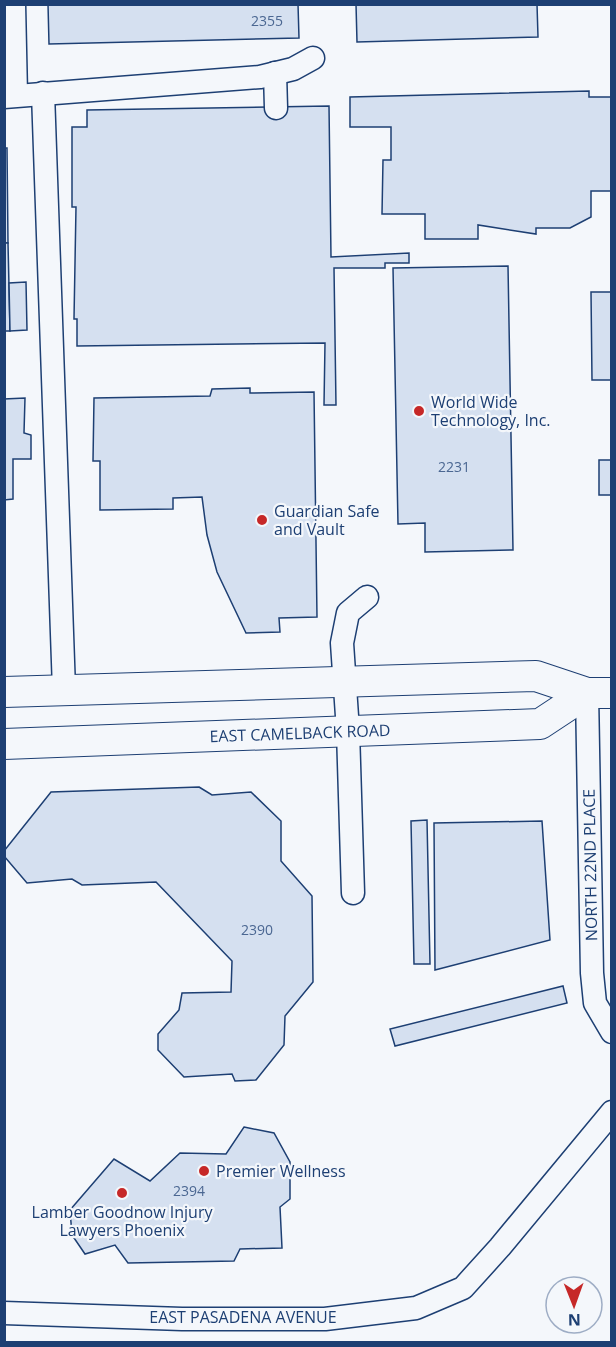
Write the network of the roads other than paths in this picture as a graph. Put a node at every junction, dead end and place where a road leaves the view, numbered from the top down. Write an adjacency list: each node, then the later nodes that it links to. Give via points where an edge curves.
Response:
1 (14, 4): 5 (street)
2 (313, 58): 3 (street, via 293,69)
3 (268, 75): 4 (street); 6 (street)
4 (43, 93): 5 (street); 9 (street)
5 (10, 96)
6 (269, 108)
7 (367, 597): 8 (street, via 348,613 342,643)
8 (344, 681): 9 (main road); 11 (main road, via 536,676); 12 (street)
9 (64, 690): 10 (main road)
10 (4, 692)
11 (599, 693): 12 (main road, EAST CAMELBACK ROAD, via 540,724); 15 (street, NORTH 22ND PLACE, via 592,973 595,1003)
12 (348, 731): 13 (main road, EAST CAMELBACK ROAD); 14 (street)
13 (4, 744)
14 (353, 893)
15 (612, 1032)
16 (612, 1112): 17 (street, EAST PASADENA AVENUE, via 463,1288 416,1308 325,1319)
17 (4, 1313)

